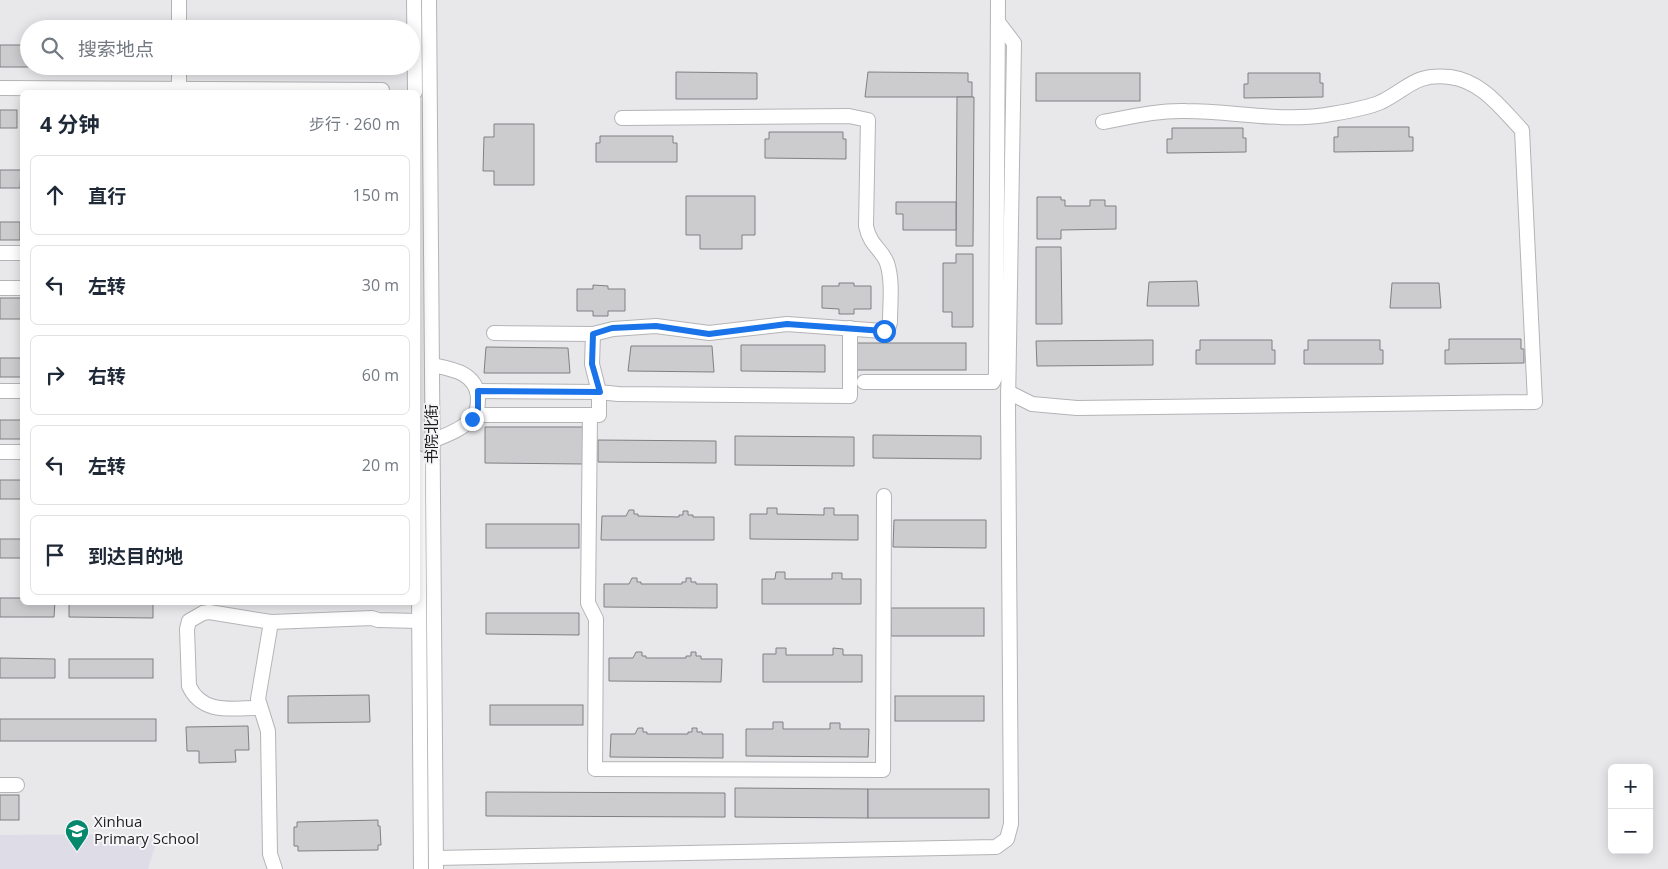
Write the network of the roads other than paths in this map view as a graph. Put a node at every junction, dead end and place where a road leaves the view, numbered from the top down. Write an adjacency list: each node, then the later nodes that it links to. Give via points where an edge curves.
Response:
1 (179, 0): 5 (street)
2 (414, 0): 6 (street)
3 (429, 0): 23 (street, 书院北街)
4 (998, 0): 7 (street)
5 (179, 20)
6 (414, 20)
7 (998, 22): 24 (street, via 996,375 993,382); 29 (street, via 1014,43)
8 (179, 75): 11 (street)
9 (415, 75): 13 (street)
10 (0, 88): 11 (street)
11 (178, 89): 12 (street)
12 (382, 90)
13 (415, 90)
14 (622, 118): 20 (street, via 850,116 868,120 866,226 871,243 886,261 890,275 890,322 884,331)
15 (1103, 122): 29 (street, via 1165,111 1277,118 1327,115 1381,102 1425,77 1461,79 1482,89 1522,130 1535,402 1077,408 1032,404)
16 (0, 253): 17 (street)
17 (20, 253)
18 (0, 288): 19 (street)
19 (20, 288)
20 (850, 328): 22 (street, via 787,324 709,334 656,326 612,328); 28 (street, via 850,396)
21 (494, 333): 22 (street)
22 (593, 334): 28 (street, via 592,364)
23 (432, 365): 27 (street, via 467,376); 32 (street, 书院北街)
24 (864, 382)
25 (0, 391): 26 (street)
26 (20, 391)
27 (478, 391): 28 (street); 30 (street)
28 (600, 392): 31 (street, via 599,415)
29 (1008, 392): 42 (street, via 1011,824 1007,839 996,847)
30 (475, 415): 31 (street); 32 (street, via 452,433)
31 (590, 415): 35 (street, via 588,603 596,619 596,769 883,770)
32 (432, 441): 42 (street, 书院北街)
33 (0, 452): 34 (street)
34 (20, 452)
35 (884, 496)
36 (419, 605): 37 (street, 书院北街)
37 (419, 621): 38 (street, via 372,618); 44 (street, 书院北街)
38 (271, 622): 39 (street, via 259,687); 39 (street, via 203,612 189,622 187,629 192,694 209,707)
39 (260, 708): 43 (street, via 268,730 270,854)
40 (0, 785): 41 (street)
41 (16, 785)
42 (436, 864)
43 (274, 869)
44 (421, 869)

